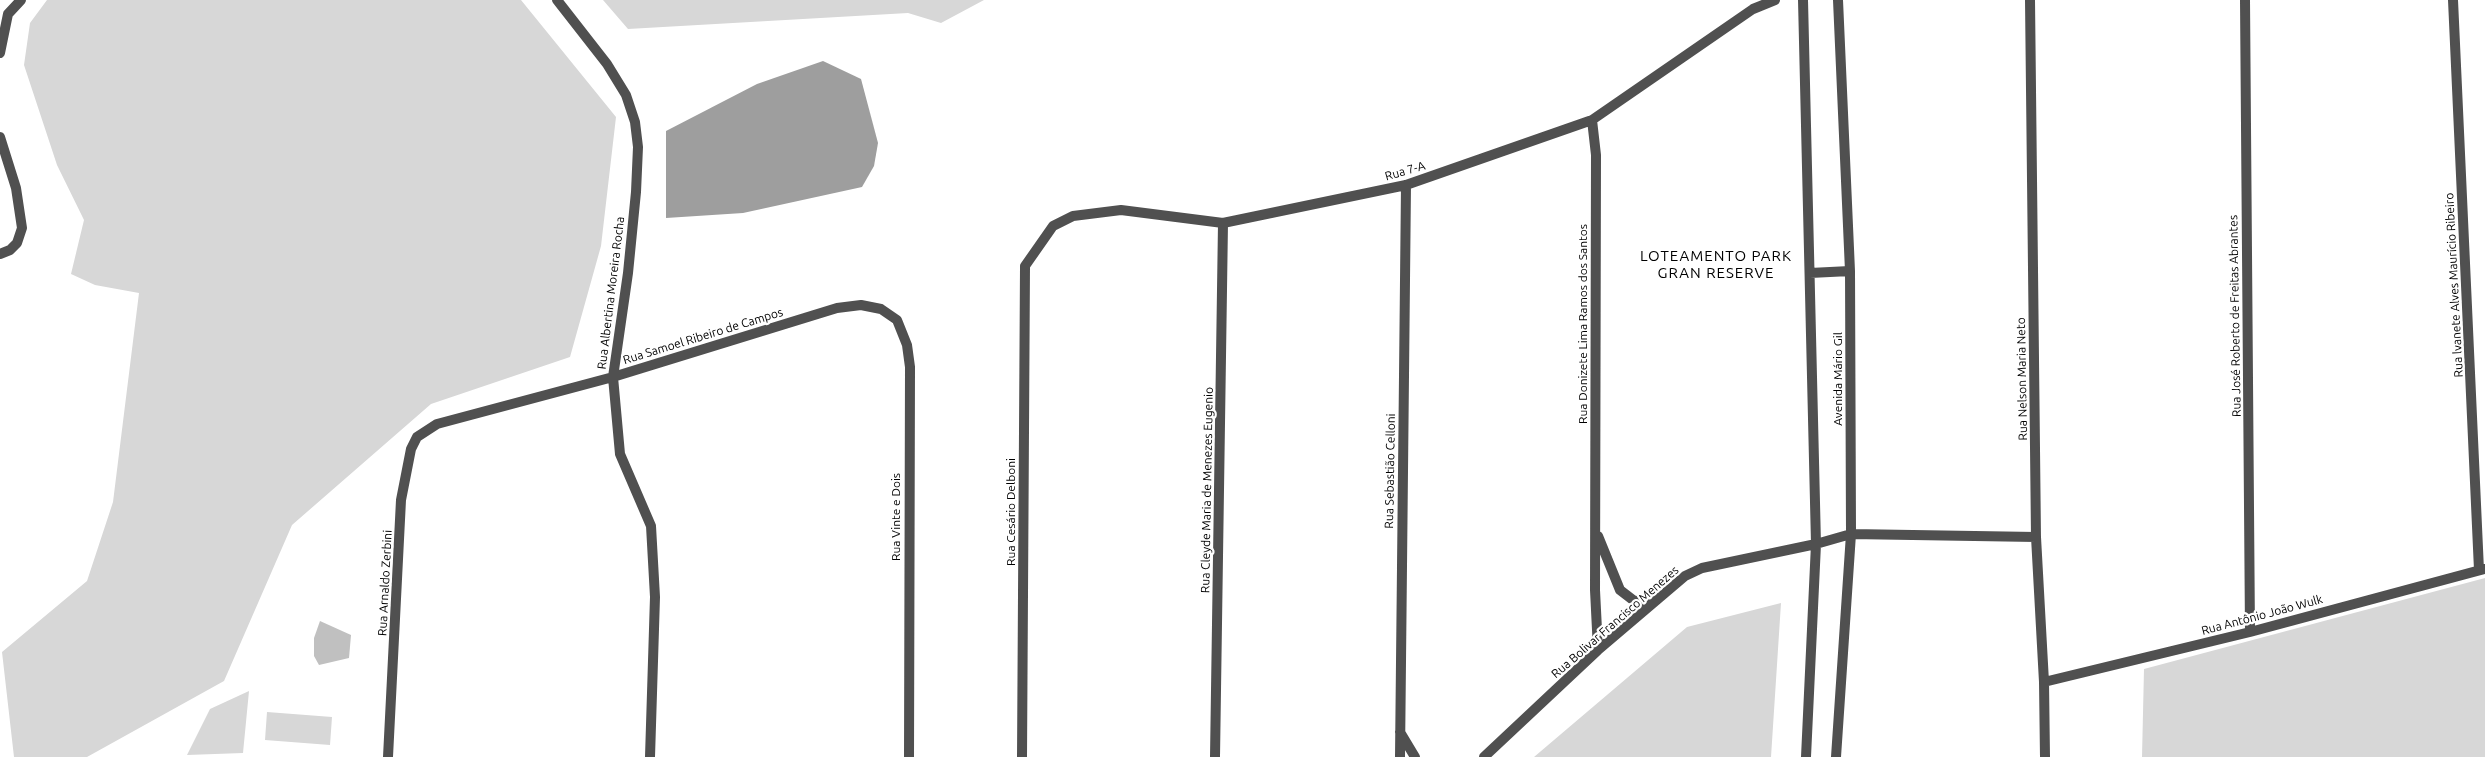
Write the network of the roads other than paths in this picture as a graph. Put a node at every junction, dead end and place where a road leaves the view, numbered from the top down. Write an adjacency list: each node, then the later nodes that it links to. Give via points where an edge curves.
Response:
1 (20, 0): 9 (street)
2 (557, 0): 20 (street, Rua Albertina Moreira Rocha, via 607,64 626,95 635,122 638,147 636,192)
3 (1775, 0): 11 (street, Rua 7-A, via 1753,9)
4 (1803, 0): 18 (street, Avenida Mário Gil)
5 (1838, 0): 17 (street, Avenida Mário Gil)
6 (2030, 0): 24 (street, Rua Nelson Maria Neto)
7 (2245, 0): 28 (street, Rua José Roberto de Freitas Abrantes)
8 (2453, 0): 26 (street, Rua lvanete Alves Maurício Ribeiro)
9 (4, 11): 10 (street)
10 (0, 53)
11 (1592, 120): 13 (street, Rua 7-A); 22 (street, Rua Donizete Lima Ramos dos Santos, via 1596,155)
12 (0, 137): 15 (street, via 21,208 22,228 17,243)
13 (1406, 185): 14 (street, Rua 7-A); 31 (street, Rua Sebastião Celloni)
14 (1223, 223): 16 (street, Rua 7-A, via 1121,210 1073,216 1053,226); 36 (street, Rua Cleyde Maria de Menezes Eugenio)
15 (0, 254)
16 (1025, 266): 35 (street, Rua Cesário Delboni)
17 (1850, 271): 18 (street); 23 (street, Avenida Mário Gil)
18 (1810, 273): 25 (street, Avenida Mário Gil)
19 (861, 305): 20 (street, Rua Samoel Ribeiro de Campos, via 828,311); 34 (street, Rua Vinte e Dois, via 881,308 897,320 908,344)
20 (613, 376): 21 (street, Rua Samoel Ribeiro de Campos); 33 (street, Rua Albertina Moreira Rocha, via 620,454 651,526 655,598)
21 (437, 424): 32 (street, Rua Arnaldo Zerbini, via 417,437 411,449 401,500)
22 (1596, 528): 27 (street, via 1620,590 1632,600 1647,604); 29 (street, Rua Donizete Lima Ramos dos Santos)
23 (1851, 534): 24 (street, Rua Bolivar Francisco Menezes); 25 (street, Rua Bolivar Francisco Menezes); 41 (street, Avenida Mário Gil)
24 (2036, 536): 30 (street, Rua Nelson Maria Neto)
25 (1816, 544): 27 (street, Rua Bolivar Francisco Menezes, via 1702,568 1685,576); 40 (street, Avenida Mário Gil)
26 (2482, 569): 28 (street, Rua Antônio João Wulk)
27 (1660, 598): 29 (street, Rua Bolivar Francisco Menezes)
28 (2250, 632): 30 (street, Rua Antônio João Wulk)
29 (1598, 650): 39 (street, Rua Bolivar Francisco Menezes)
30 (2044, 682): 42 (street, Rua Nelson Maria Neto)
31 (1400, 732): 37 (street, Rua Sebastião Celloni); 38 (street)
32 (388, 757)
33 (650, 757)
34 (909, 757)
35 (1022, 757)
36 (1215, 757)
37 (1400, 757)
38 (1415, 757)
39 (1484, 757)
40 (1806, 757)
41 (1836, 757)
42 (2045, 757)

